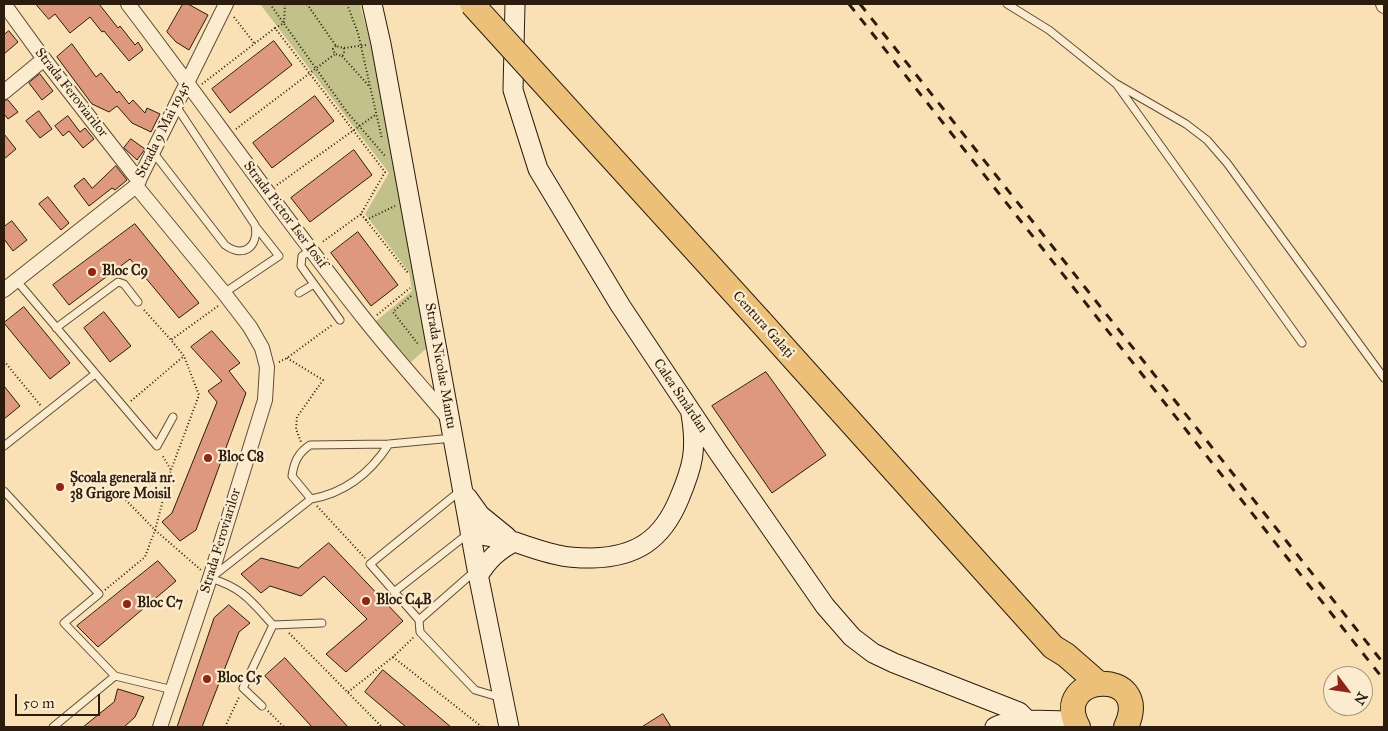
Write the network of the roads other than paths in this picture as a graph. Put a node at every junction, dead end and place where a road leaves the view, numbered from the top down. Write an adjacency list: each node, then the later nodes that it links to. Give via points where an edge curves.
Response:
1 (4, 4): 8 (street, Strada Feroviarilor)
2 (128, 4): 10 (street, Strada Pictor Iser Iosif)
3 (225, 4): 10 (street, Strada 9 Mai 1945)
4 (372, 4): 30 (street, Strada Nicolae Mantu)
5 (472, 4): 47 (highway, Centura Galați, bridge, via 1053,647 1066,655)
6 (515, 4): 28 (street, Calea Smârdan, via 513,90 538,169 620,305)
7 (1007, 4): 9 (lane, via 1049,30)
8 (44, 59): 11 (street); 14 (street, Strada Feroviarilor)
9 (1115, 83): 25 (lane); 27 (lane, via 1186,124 1218,151)
10 (190, 86): 12 (street, Strada 9 Mai 1945); 16 (street, Strada Pictor Iser Iosif)
11 (4, 92)
12 (175, 106): 13 (street, Strada 9 Mai 1945); 15 (lane)
13 (153, 151): 14 (street, Strada 9 Mai 1945); 15 (lane, via 225,245 241,251 254,242 257,235)
14 (138, 183): 17 (street, Strada 9 Mai 1945); 21 (street, Strada Feroviarilor)
15 (255, 225): 21 (lane, via 279,256)
16 (311, 250): 18 (lane, via 302,256 301,266); 30 (street, Strada Pictor Iser Iosif)
17 (16, 280): 19 (street, Strada 9 Mai 1945); 24 (lane)
18 (314, 284): 20 (lane); 23 (lane)
19 (4, 290)
20 (299, 294)
21 (226, 296): 41 (street, Strada Feroviarilor, via 250,327 262,348 268,368 265,400)
22 (138, 302): 24 (lane, via 124,284 118,282)
23 (340, 320)
24 (56, 328): 26 (lane)
25 (1302, 343)
26 (95, 374): 29 (lane, via 157,446); 32 (lane)
27 (1384, 378)
28 (690, 409): 33 (street, Calea Smârdan); 34 (street, via 694,440)
29 (173, 417)
30 (451, 429): 31 (lane); 35 (street, Strada Nicolae Mantu)
31 (389, 444): 37 (lane, via 367,471 340,490); 37 (lane, via 310,445 294,462 292,476)
32 (4, 446)
33 (718, 452): 34 (street); 49 (street, Calea Smârdan, via 825,606 852,637 894,663)
34 (692, 469): 39 (street, via 674,513 663,529 650,542 633,551 610,557 578,558)
35 (462, 489): 38 (street, Strada Nicolae Mantu); 39 (street, via 480,516); 42 (lane, via 370,564)
36 (4, 491): 46 (lane, via 99,594 64,623)
37 (311, 499): 41 (lane)
38 (470, 532): 39 (street); 40 (street, Strada Nicolae Mantu); 42 (lane)
39 (514, 542): 40 (street, via 490,558)
40 (478, 573): 43 (lane); 50 (street, Strada Nicolae Mantu)
41 (210, 578): 45 (lane, via 243,593); 48 (street, Strada Feroviarilor)
42 (394, 592): 43 (lane)
43 (419, 620): 50 (lane, via 420,632 475,690)
44 (322, 623): 45 (lane)
45 (277, 625): 51 (lane, via 243,688)
46 (115, 676): 48 (lane); 55 (lane)
47 (1088, 689): 53 (highway, via 1073,710); 54 (highway, via 1114,685 1130,702)
48 (173, 690): 56 (street, Strada Feroviarilor)
49 (979, 696): 52 (street, Calea Smârdan, via 1019,712); 58 (street)
50 (502, 698): 57 (street, Strada Nicolae Mantu)
51 (262, 706)
52 (1030, 724): 53 (street); 59 (street, via 1018,720)
53 (1076, 724)
54 (1132, 724)
55 (53, 727)
56 (160, 727)
57 (509, 727)
58 (988, 727)
59 (995, 727)

